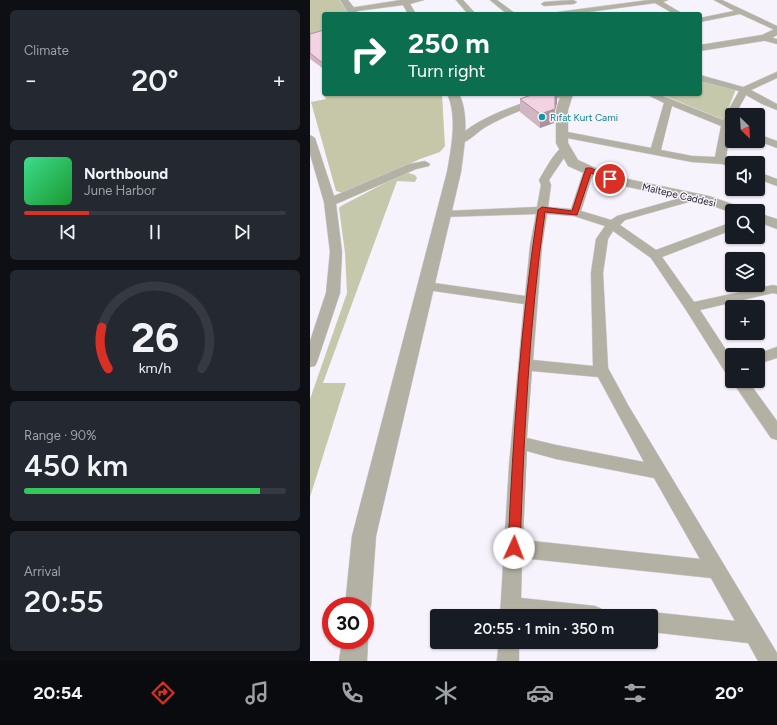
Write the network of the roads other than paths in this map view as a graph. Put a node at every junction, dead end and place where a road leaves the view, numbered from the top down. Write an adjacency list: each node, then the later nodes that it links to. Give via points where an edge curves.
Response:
1 (344, 0): 14 (street)
2 (421, 0): 8 (street)
3 (459, 0): 16 (street)
4 (494, 0): 17 (street)
5 (617, 0): 12 (street)
6 (665, 0): 9 (street)
7 (717, 0): 21 (street)
8 (404, 1): 14 (street); 15 (street)
9 (656, 1): 12 (street); 20 (street)
10 (541, 2): 11 (street); 18 (street)
11 (574, 2)
12 (626, 5): 13 (street); 19 (street)
13 (636, 11)
14 (352, 12)
15 (411, 12)
16 (470, 12)
17 (509, 12)
18 (556, 12)
19 (578, 12)
20 (675, 12)
21 (738, 12): 22 (street); 23 (street)
22 (702, 20)
23 (777, 30): 24 (street)
24 (765, 38): 25 (street); 26 (street)
25 (777, 42)
26 (702, 48)
27 (777, 75): 29 (street)
28 (702, 79): 29 (street)
29 (744, 90): 35 (street); 36 (street)
30 (454, 96): 42 (street, via 457,102)
31 (555, 96): 42 (street, via 516,108 470,132)
32 (566, 96): 40 (street, via 562,110)
33 (655, 96): 34 (street)
34 (669, 102): 37 (street); 44 (street)
35 (777, 107)
36 (736, 108)
37 (725, 123)
38 (310, 138): 52 (street)
39 (765, 140): 43 (street)
40 (563, 141): 44 (street); 48 (street, Maltepe Caddesi, via 573,163); 54 (street, via 544,180 546,185)
41 (725, 141): 45 (street)
42 (459, 142): 56 (street)
43 (777, 145)
44 (656, 152): 45 (street)
45 (720, 161): 46 (street)
46 (725, 162)
47 (425, 164): 52 (street, via 413,166)
48 (589, 170): 51 (street, Maltepe Caddesi, via 610,179); 55 (street)
49 (765, 178): 50 (street)
50 (777, 183)
51 (695, 198): 53 (street, Maltepe Caddesi); 59 (street, via 621,218)
52 (330, 202): 69 (street, via 336,252 333,292)
53 (725, 207)
54 (542, 210): 55 (street); 56 (street); 64 (street)
55 (574, 213): 59 (street, via 601,220)
56 (444, 214): 62 (street)
57 (765, 220): 58 (street)
58 (777, 224)
59 (612, 226): 61 (street); 71 (street, via 602,239 597,273)
60 (725, 229): 61 (street)
61 (655, 255): 65 (street)
62 (427, 286): 64 (street); 79 (street, via 364,536)
63 (777, 290): 65 (street)
64 (531, 300): 70 (street)
65 (692, 307): 68 (street)
66 (777, 352): 67 (street)
67 (765, 356)
68 (725, 358)
69 (310, 362)
70 (525, 365): 71 (street); 75 (street)
71 (603, 372): 76 (street)
72 (748, 388): 73 (street)
73 (771, 414): 74 (street)
74 (777, 433)
75 (519, 442): 76 (street, via 556,452); 77 (street)
76 (659, 472): 78 (street)
77 (514, 548): 78 (street); 80 (street)
78 (718, 570): 82 (street)
79 (359, 597)
80 (511, 609)
81 (658, 623): 82 (street)
82 (754, 632): 87 (street)
83 (354, 649): 85 (street)
84 (509, 649): 86 (street)
85 (353, 661)
86 (508, 661)
87 (770, 661)

